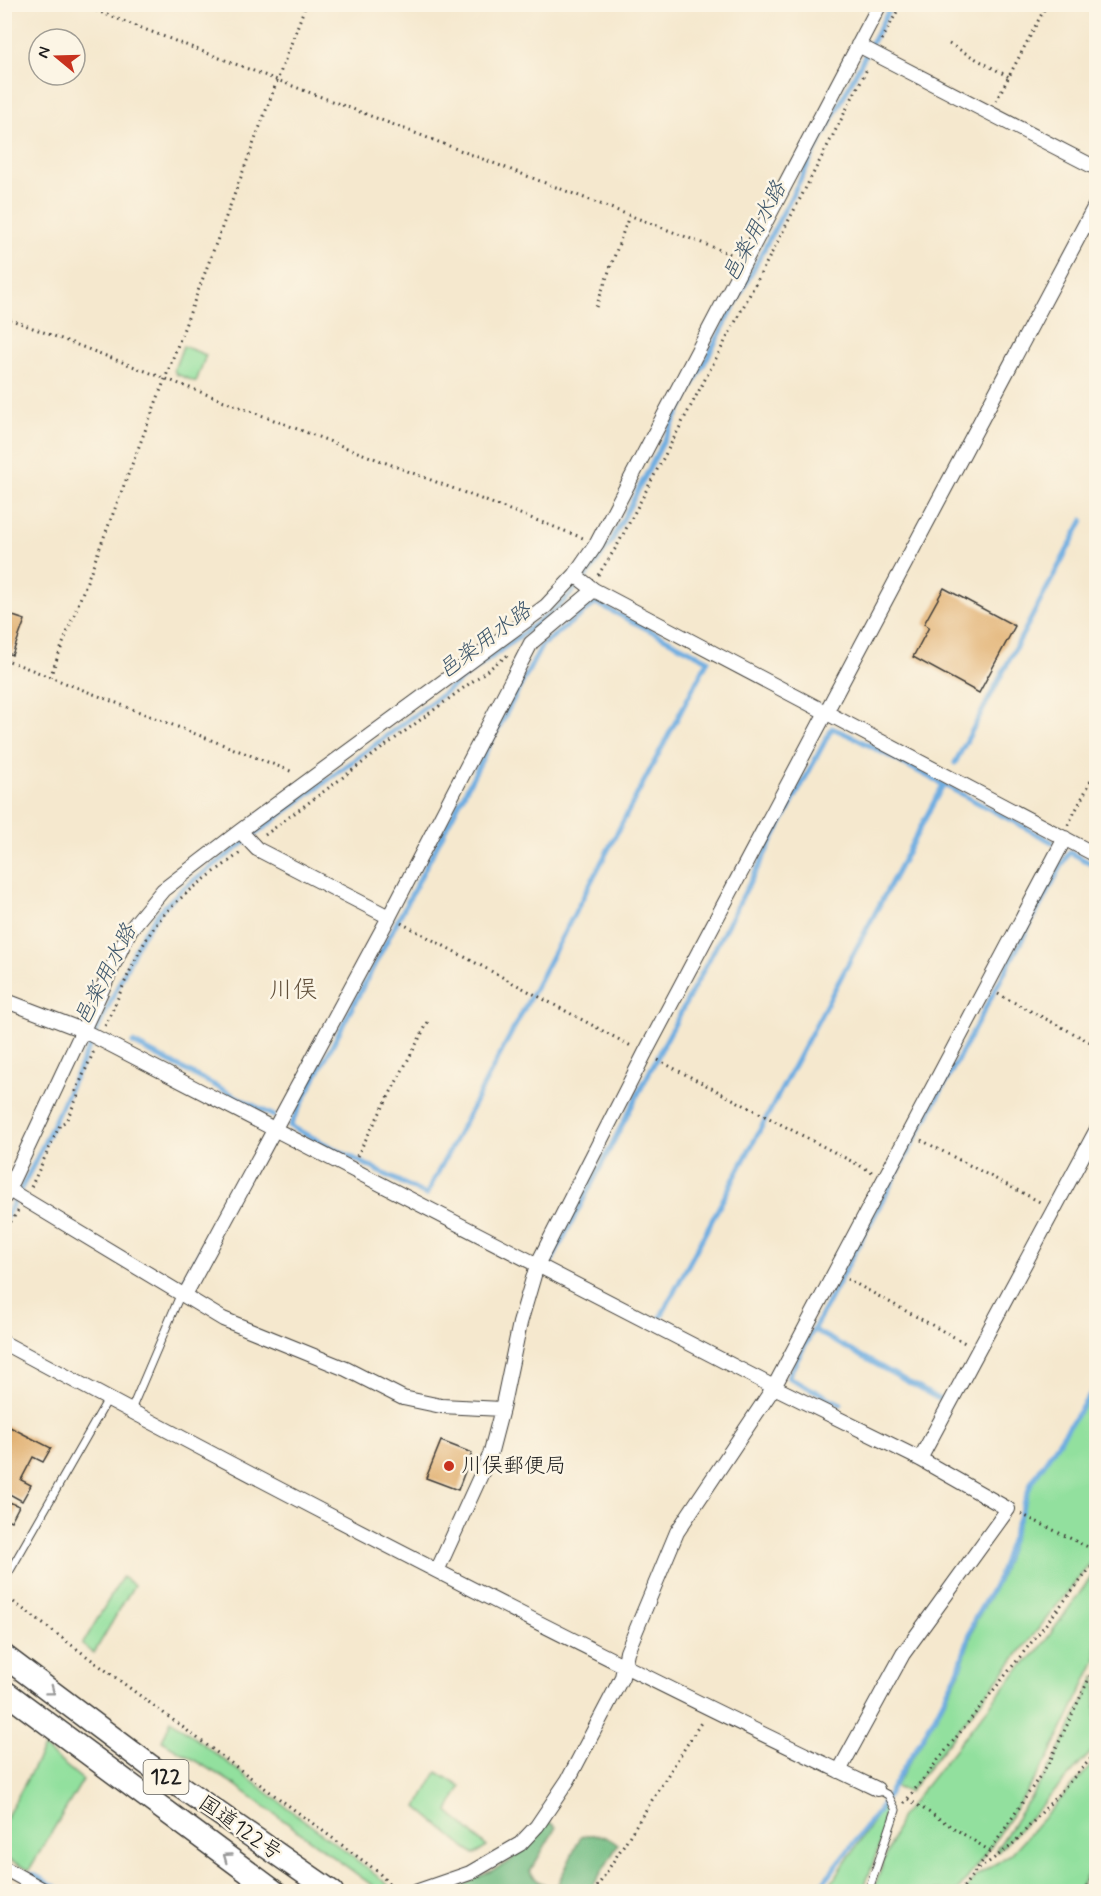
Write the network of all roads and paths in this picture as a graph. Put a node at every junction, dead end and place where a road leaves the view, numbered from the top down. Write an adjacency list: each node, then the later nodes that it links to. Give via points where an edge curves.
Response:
1 (79, 4): 10 (path)
2 (306, 4): 10 (path)
3 (880, 4): 7 (street)
4 (901, 4): 8 (path)
5 (1047, 4): 9 (path)
6 (949, 44): 9 (path)
7 (858, 45): 8 (street); 15 (street)
8 (875, 54): 11 (street); 21 (path)
9 (1009, 77): 11 (path)
10 (277, 81): 14 (path); 18 (path)
11 (990, 113): 12 (street)
12 (1096, 168)
13 (1096, 204): 25 (street)
14 (629, 215): 15 (path); 16 (path)
15 (746, 260): 19 (street)
16 (596, 307)
17 (4, 317): 18 (path)
18 (165, 379): 19 (path); 24 (path)
19 (597, 543): 20 (street)
20 (575, 575): 21 (street); 27 (street, via 546,606)
21 (592, 588): 22 (street); 25 (street)
22 (531, 643): 30 (path, via 525,642); 32 (street)
23 (4, 659): 24 (path)
24 (50, 677): 27 (path)
25 (828, 713): 29 (street); 47 (street)
26 (1096, 771): 29 (path)
27 (312, 780): 28 (street)
28 (240, 831): 30 (street); 36 (street, via 163,890 130,930)
29 (1063, 838): 31 (street); 33 (street)
30 (252, 844): 32 (street); 37 (path, via 178,901 159,921)
31 (1096, 855)
32 (389, 916): 39 (street)
33 (986, 987): 38 (path); 41 (street)
34 (4, 1000): 36 (street)
35 (428, 1022): 42 (path)
36 (82, 1030): 37 (street); 43 (street)
37 (99, 1039): 39 (street); 44 (path, via 76,1091 78,1096 60,1125)
38 (1096, 1046)
39 (275, 1130): 42 (street); 49 (street)
40 (1096, 1131): 45 (street)
41 (909, 1134): 45 (path); 48 (street)
42 (350, 1169): 47 (street)
43 (7, 1194): 44 (street)
44 (26, 1200): 46 (path); 49 (street)
45 (1054, 1210): 51 (street)
46 (4, 1232)
47 (537, 1265): 52 (street); 54 (street)
48 (835, 1273): 51 (path); 52 (street)
49 (183, 1294): 54 (street, via 223,1319 346,1369 403,1398 441,1406); 55 (lane)
50 (4, 1343): 53 (street)
51 (979, 1350): 56 (street)
52 (774, 1387): 56 (street); 65 (street, via 677,1532)
53 (108, 1398): 55 (street); 61 (lane)
54 (502, 1409): 60 (street, via 490,1455)
55 (131, 1410): 60 (street)
56 (920, 1459): 69 (street, via 1008,1509 903,1654)
57 (1018, 1512): 58 (path)
58 (1096, 1551)
59 (1096, 1561): 71 (path)
60 (437, 1571): 65 (street)
61 (4, 1581)
62 (4, 1595): 80 (path, via 377,1871)
63 (4, 1656): 79 (highway, 国道122号 / 122, one-way to 79, via 149,1766)
64 (1096, 1664): 73 (path, via 1050,1761)
65 (624, 1665): 67 (street); 81 (street, via 622,1677 568,1780 537,1826 520,1844 470,1873)
66 (4, 1691): 78 (highway, 国道122号 / 122, one-way to 66)
67 (710, 1708): 69 (street); 82 (path)
68 (1096, 1753): 76 (path, via 1011,1846)
69 (839, 1771): 70 (street)
70 (877, 1789): 72 (lane, via 888,1795)
71 (908, 1799): 72 (path); 73 (path)
72 (896, 1810): 83 (lane)
73 (990, 1851): 76 (path)
74 (4, 1869): 77 (street)
75 (1096, 1869): 85 (path)
76 (975, 1872): 84 (path)
77 (47, 1892)
78 (275, 1892)
79 (332, 1892)
80 (397, 1892)
81 (415, 1892)
82 (594, 1892)
83 (868, 1892)
84 (960, 1892)
85 (1085, 1892)

